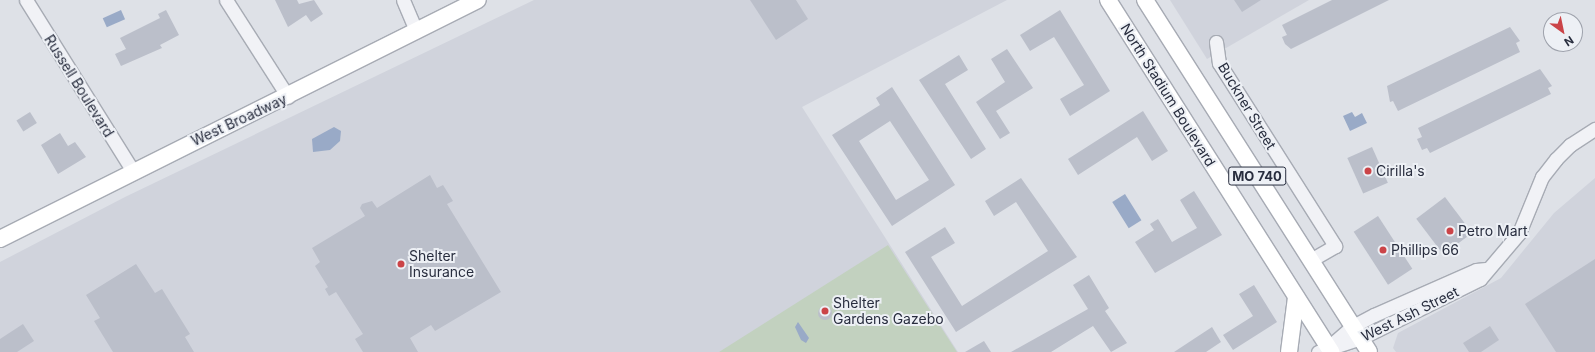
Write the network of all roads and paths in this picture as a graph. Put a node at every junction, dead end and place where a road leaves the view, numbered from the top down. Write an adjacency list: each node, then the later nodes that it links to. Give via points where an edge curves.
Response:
1 (26, 0): 11 (street, Russell Boulevard)
2 (226, 0): 9 (street)
3 (403, 0): 7 (street)
4 (478, 0): 7 (main road, West Broadway)
5 (1108, 0): 14 (main road, North Stadium Boulevard / MO 740)
6 (1145, 0): 13 (main road, MO 740)
7 (416, 31): 9 (main road, West Broadway)
8 (1216, 42): 13 (street, Buckner Street, via 1219,63 1334,246)
9 (288, 97): 11 (main road, West Broadway)
10 (1595, 129): 15 (street, West Ash Street, via 1570,145 1542,177 1519,233 1480,279)
11 (133, 172): 12 (main road, West Broadway)
12 (0, 239)
13 (1311, 260): 15 (main road, MO 740)
14 (1296, 297): 16 (main road, North Stadium Boulevard / MO 740); 17 (main road)
15 (1357, 332): 16 (street, West Ash Street); 18 (main road, MO 740)
16 (1326, 350)
17 (1289, 352)
18 (1369, 352)

